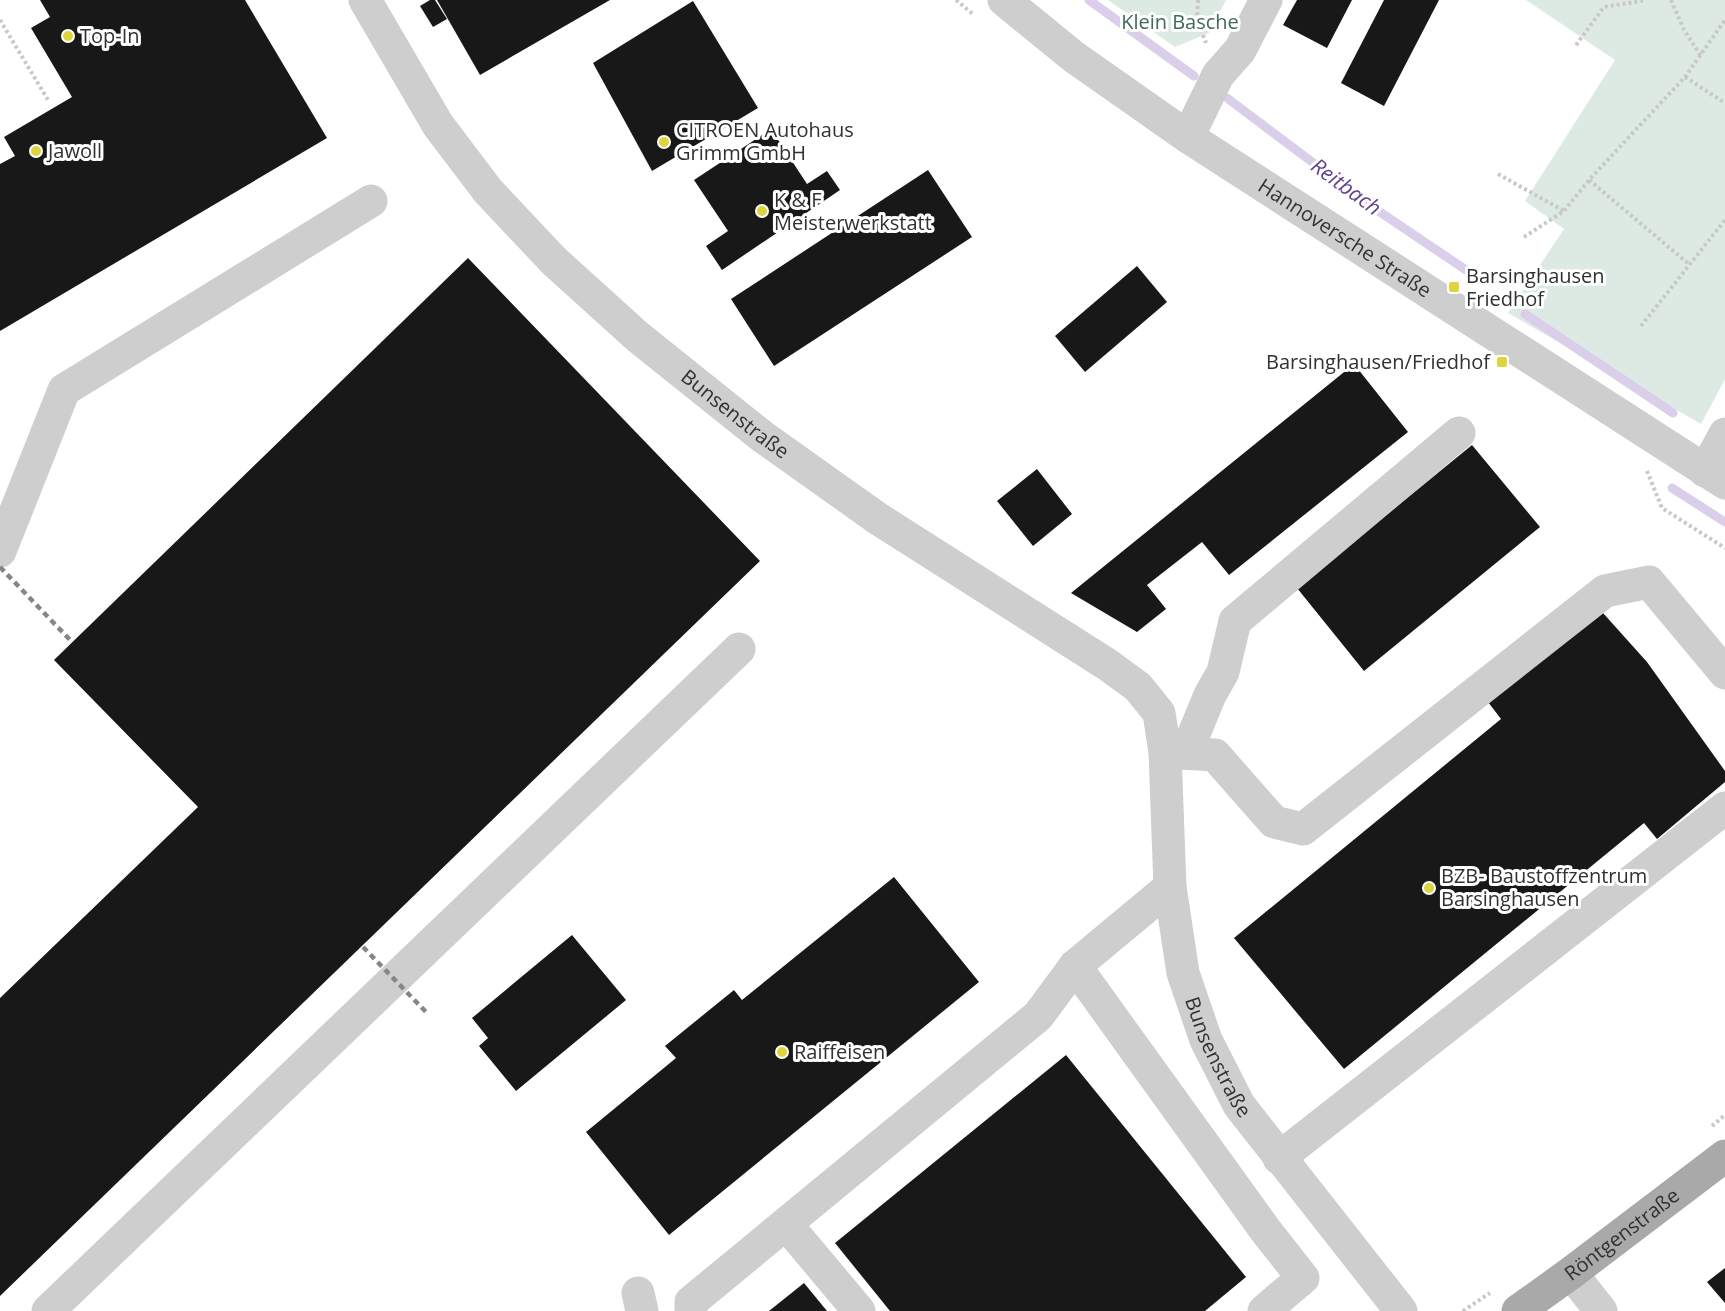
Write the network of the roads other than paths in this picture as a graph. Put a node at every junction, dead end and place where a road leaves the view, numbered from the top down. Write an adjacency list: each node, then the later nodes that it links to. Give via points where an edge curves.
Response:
1 (365, 0): 12 (street, Bunsenstraße, via 438,124 488,191 554,261 638,337 773,444 877,518 1138,687)
2 (1004, 0): 4 (street, Hannoversche Straße, via 1074,57)
3 (1266, 0): 4 (street, via 1240,50 1218,75)
4 (1188, 137): 8 (street, Hannoversche Straße)
5 (371, 201): 9 (street, via 64,390)
6 (1459, 432): 12 (street, via 1235,621 1223,672 1210,695)
7 (1725, 434): 8 (street)
8 (1715, 477)
9 (0, 551)
10 (739, 649): 20 (street)
11 (1725, 673): 12 (street, via 1649,582 1605,591 1304,829 1274,822)
12 (1189, 753): 14 (street, Bunsenstraße)
13 (1725, 808): 16 (street)
14 (1170, 887): 15 (street); 16 (street, Bunsenstraße, via 1184,973 1206,1040 1239,1105)
15 (1075, 966): 18 (street, via 1038,1016); 23 (street, via 1303,1278)
16 (1279, 1158): 24 (street, Bunsenstraße)
17 (1722, 1165): 19 (main road, Röntgenstraße)
18 (786, 1224): 21 (street, via 691,1302); 22 (street)
19 (1572, 1273): 25 (main road, Röntgenstraße); 26 (street)
20 (48, 1311)
21 (691, 1311)
22 (859, 1311)
23 (1264, 1311)
24 (1401, 1311)
25 (1518, 1311)
26 (1601, 1311)

